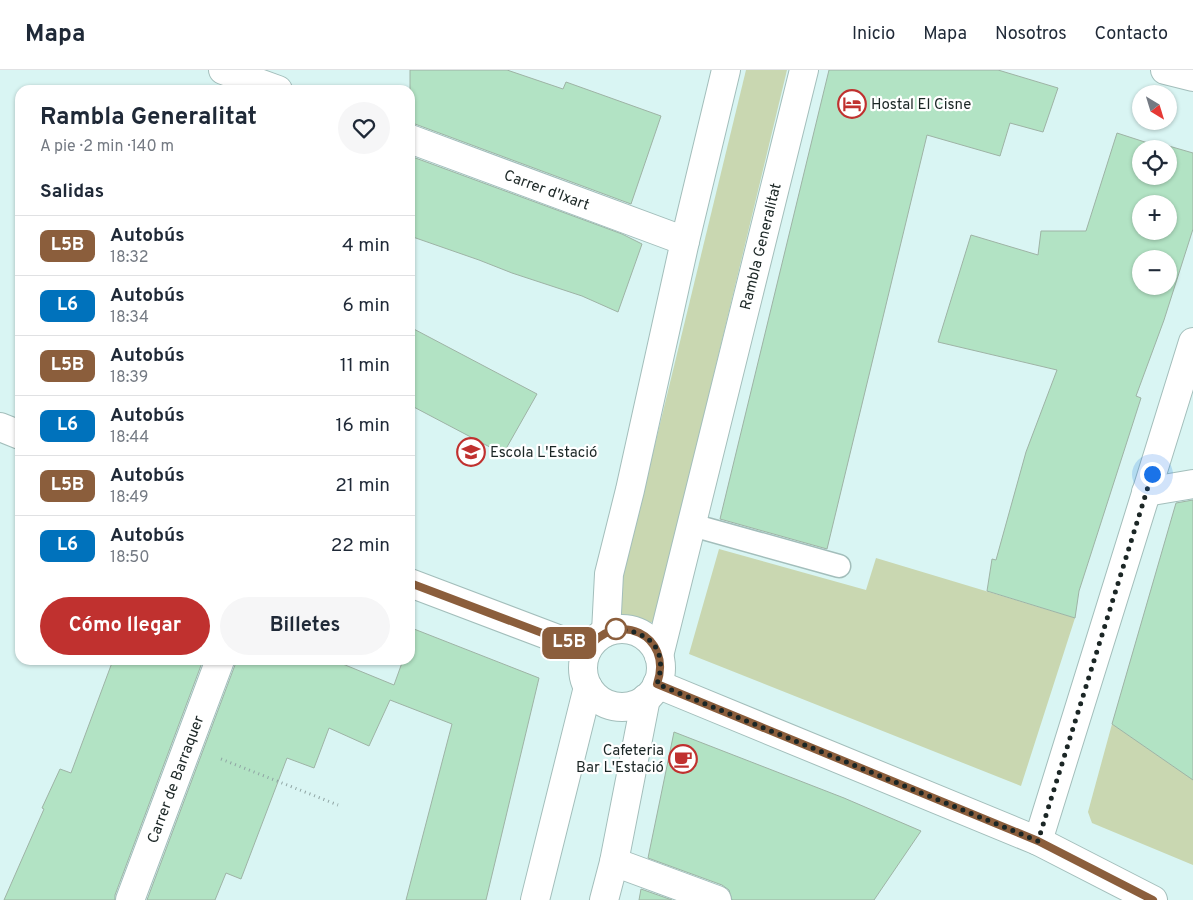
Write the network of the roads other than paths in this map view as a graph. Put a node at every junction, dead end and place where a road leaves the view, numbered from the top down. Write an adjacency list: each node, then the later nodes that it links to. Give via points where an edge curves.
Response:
1 (223, 70): 6 (street)
2 (726, 70): 8 (street)
3 (804, 70): 14 (street, Rambla Generalitat)
4 (1165, 70): 5 (street)
5 (1193, 77)
6 (264, 85)
7 (415, 141): 8 (street, Carrer d'Ixart)
8 (685, 241): 17 (street, via 630,490 608,574)
9 (1193, 342): 13 (street)
10 (0, 427): 11 (street)
11 (15, 433)
12 (1193, 484): 13 (street)
13 (1146, 492): 22 (street)
14 (692, 525): 15 (lane); 18 (street, Rambla Generalitat)
15 (839, 566)
16 (415, 585): 17 (street)
17 (596, 641): 18 (street, via 616,629 627,629 647,638); 20 (street, via 583,669)
18 (659, 656): 21 (street, via 660,670)
19 (218, 665): 24 (street, Carrer de Barraquer)
20 (588, 687): 21 (street, via 600,699 615,706 631,705); 25 (street)
21 (652, 691): 22 (street); 23 (street)
22 (1038, 841): 28 (street)
23 (614, 862): 26 (street); 27 (street)
24 (130, 900)
25 (535, 900)
26 (604, 900)
27 (717, 900)
28 (1153, 900)

